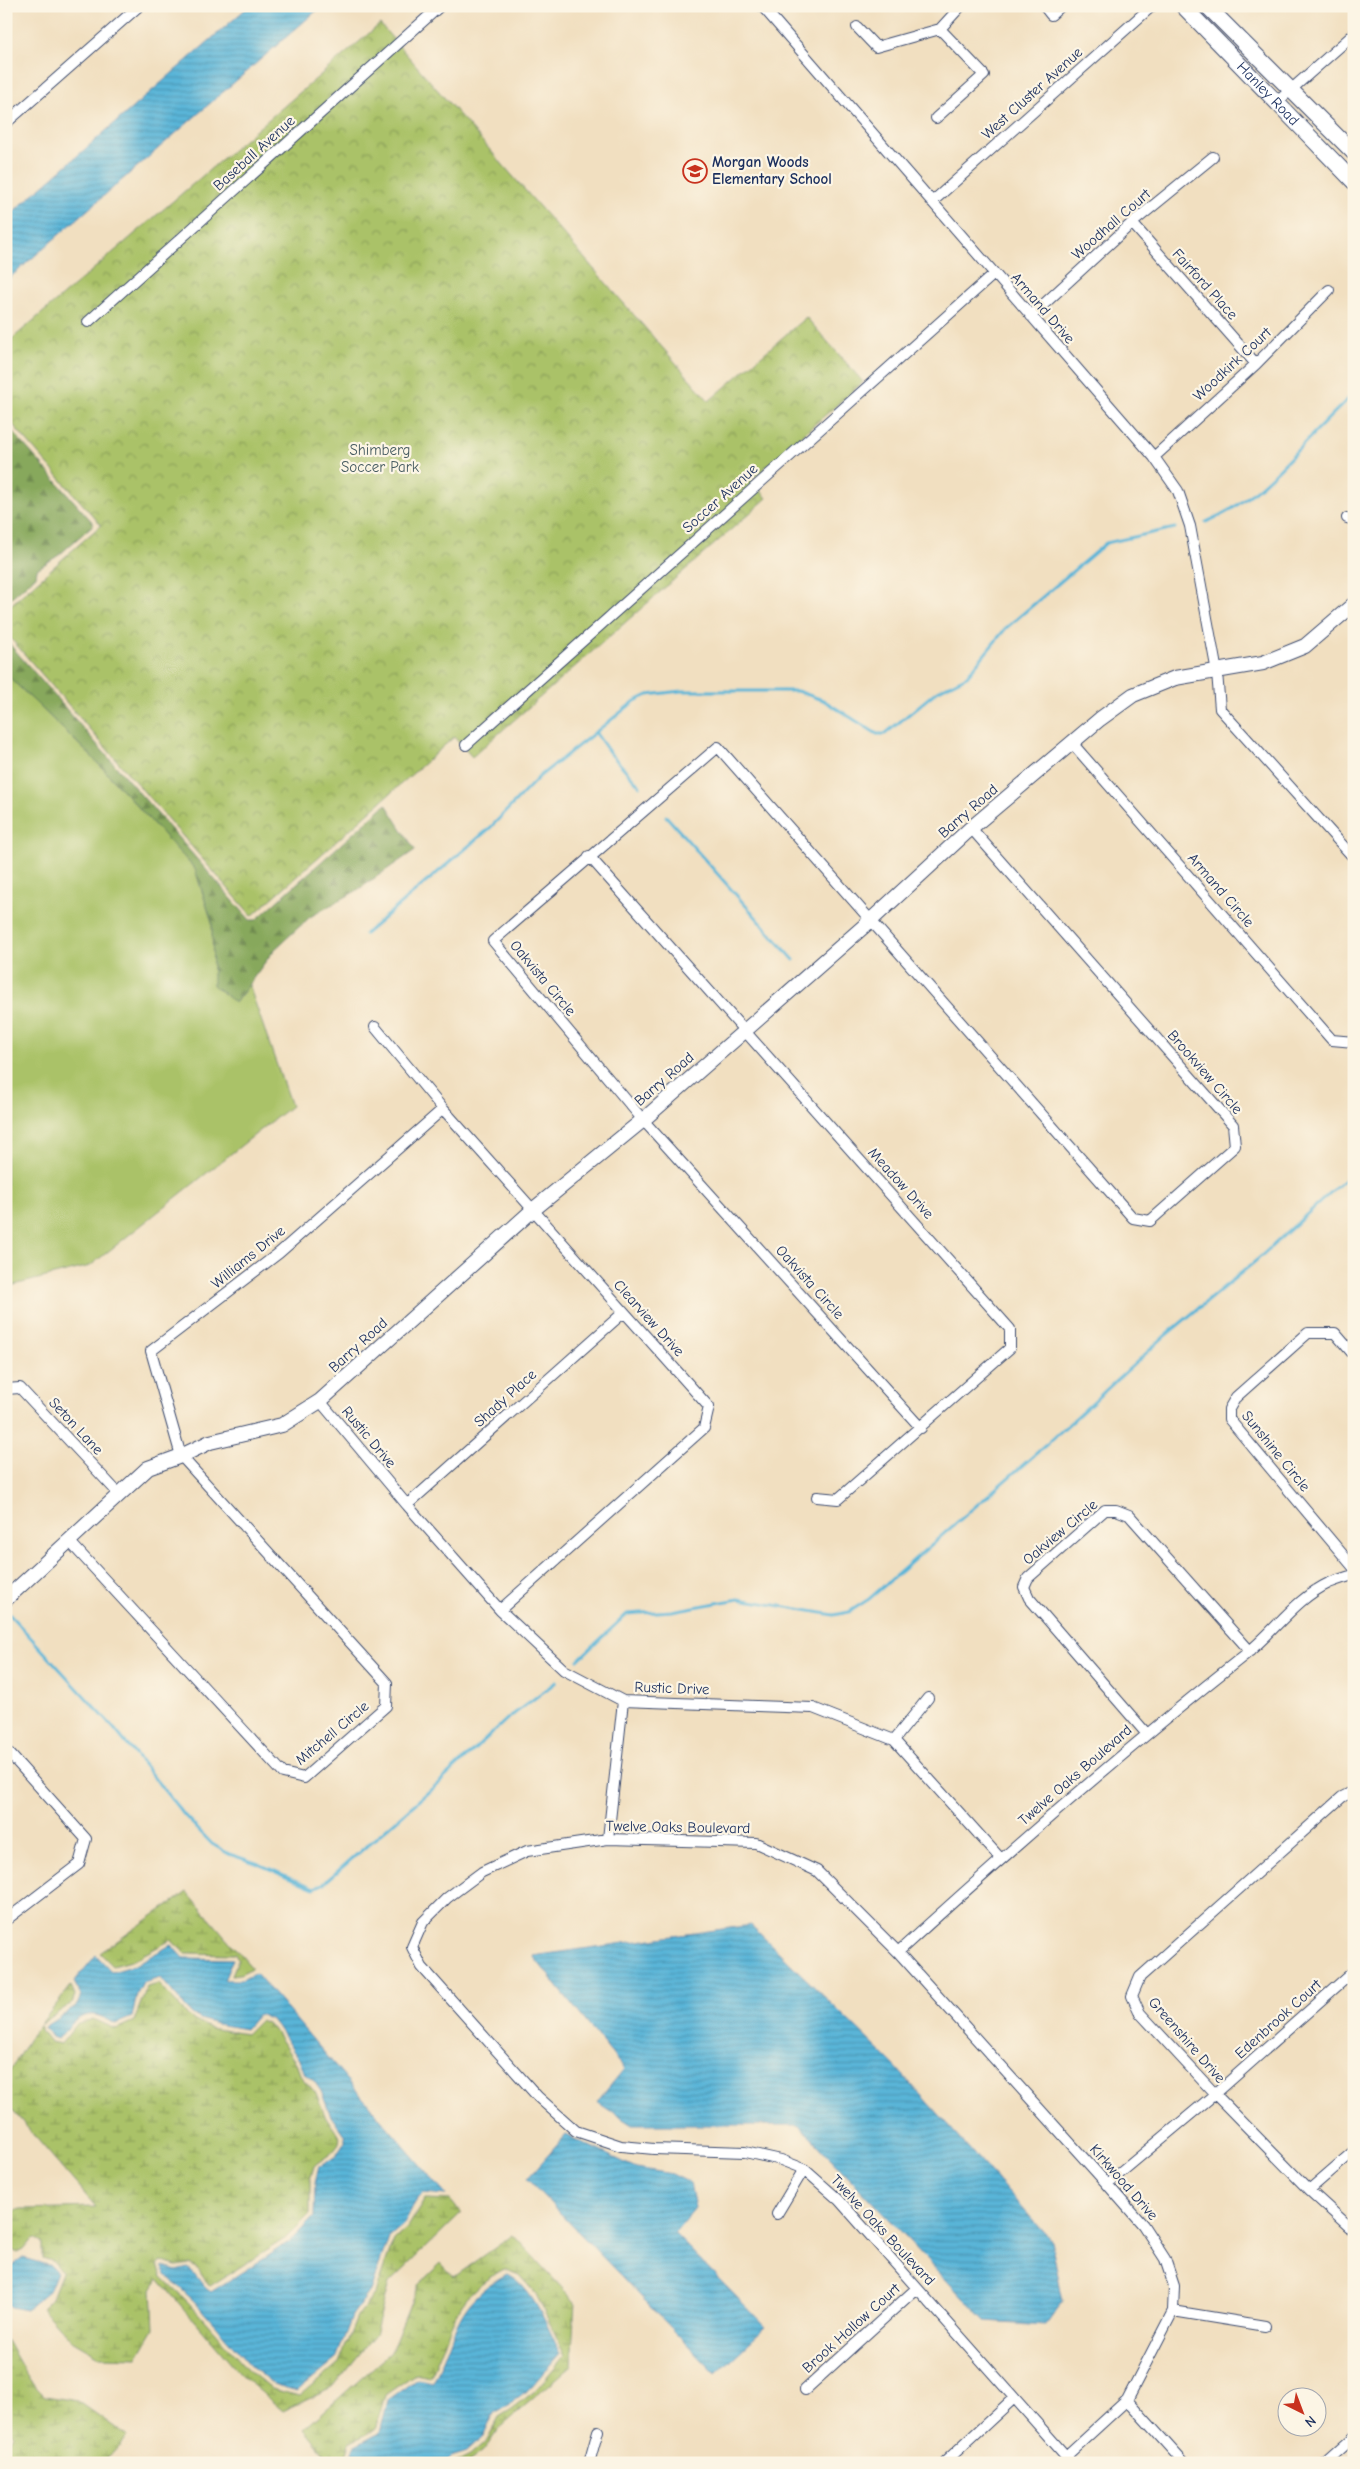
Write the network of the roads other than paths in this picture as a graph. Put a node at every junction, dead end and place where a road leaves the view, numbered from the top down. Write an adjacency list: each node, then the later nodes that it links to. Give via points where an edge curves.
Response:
1 (139, 6): 16 (street)
2 (440, 6): 25 (street, Baseball Avenue)
3 (762, 6): 20 (street, Armand Drive)
4 (961, 6): 11 (street)
5 (1044, 6): 6 (street, via 1051,15)
6 (1061, 6)
7 (1152, 6): 20 (street, West Cluster Avenue)
8 (1184, 6): 14 (main road, Hanley Road)
9 (1207, 6): 13 (main road, Hanley Road)
10 (857, 27): 11 (street, via 876,47)
11 (940, 29): 15 (street, via 984,76)
12 (1354, 34): 13 (street)
13 (1290, 90): 14 (street); 17 (main road, Hanley Road)
14 (1277, 102): 19 (main road, Hanley Road)
15 (936, 118)
16 (6, 123)
17 (1354, 153)
18 (1213, 157): 21 (street, Woodhall Court)
19 (1354, 182)
20 (932, 202): 22 (street, Armand Drive)
21 (1132, 223): 24 (street, Woodhall Court); 26 (street, Fairford Place)
22 (994, 274): 24 (street, Armand Drive); 31 (street, Soccer Avenue)
23 (1329, 290): 26 (street, Woodkirk Court)
24 (1030, 316): 27 (street, Armand Drive)
25 (88, 322)
26 (1256, 364): 27 (street, Woodkirk Court)
27 (1154, 457): 29 (street, Armand Drive, via 1178,491 1190,526)
28 (1354, 604): 29 (street, Barry Road, via 1305,646 1263,663)
29 (1217, 672): 30 (street, Barry Road, via 1175,678 1134,695); 34 (street, via 1220,709)
30 (1072, 743): 32 (street, Barry Road); 38 (street, Armand Circle, via 1332,1040)
31 (466, 745)
32 (972, 828): 35 (street, Barry Road); 35 (street, Brookview Circle, via 1233,1126 1235,1146 1150,1221 1133,1218)
33 (589, 856): 35 (street, Oakvista Circle, via 718,747); 37 (street, Meadow Drive); 40 (street, Oakvista Circle, via 493,941)
34 (1354, 858)
35 (870, 921): 37 (street, Barry Road)
36 (375, 1027): 39 (street, Clearview Drive)
37 (745, 1030): 40 (street, Barry Road); 46 (street, Meadow Drive, via 1010,1329 1010,1348)
38 (1354, 1042)
39 (442, 1109): 41 (street, Clearview Drive); 47 (street, Williams Drive, via 279,1253 152,1351)
40 (642, 1120): 41 (street, Barry Road); 46 (street, Oakvista Circle)
41 (534, 1209): 42 (street, Clearview Drive); 45 (street, Barry Road)
42 (623, 1313): 50 (street, Shady Place); 55 (street, Clearview Drive, via 709,1406 704,1428)
43 (1354, 1355): 52 (street, Sunshine Circle, via 1335,1333 1308,1333 1236,1397 1229,1409 1229,1419)
44 (6, 1389): 48 (street, Seton Lane, via 20,1388)
45 (320, 1401): 47 (street, Barry Road, via 282,1425 210,1442); 50 (street, Rustic Drive)
46 (921, 1428): 49 (street, Meadow Drive, via 838,1499)
47 (181, 1456): 48 (street, Barry Road, via 148,1468); 51 (street, Mitchell Circle, via 387,1683 386,1706 304,1778 283,1773)
48 (120, 1495): 51 (street, Barry Road)
49 (817, 1497)
50 (407, 1505): 55 (street, Rustic Drive)
51 (69, 1541): 54 (street, Barry Road)
52 (1354, 1568)
53 (1354, 1574): 56 (street, Twelve Oaks Boulevard, via 1328,1584 1293,1609)
54 (6, 1600)
55 (500, 1610): 58 (street, Rustic Drive, via 564,1670)
56 (1250, 1651): 59 (street, Twelve Oaks Boulevard); 59 (street, Oakview Circle, via 1129,1515 1105,1510 1028,1578 1024,1586 1029,1598)
57 (928, 1698): 60 (street)
58 (623, 1701): 60 (street, Rustic Drive, via 813,1708); 63 (street)
59 (1146, 1733): 64 (street, Twelve Oaks Boulevard)
60 (894, 1740): 64 (street, Rustic Drive)
61 (9, 1752): 65 (street, via 86,1839 79,1864)
62 (1354, 1791): 68 (street, Greenshire Drive, via 1342,1796 1140,1977 1132,1996 1140,2013)
63 (608, 1838): 66 (street, Twelve Oaks Boulevard, via 756,1842 817,1871); 70 (street, Twelve Oaks Boulevard, via 528,1851 482,1872 447,1898 423,1922 412,1947 422,1967 538,2097 576,2131 621,2146 745,2152)
64 (1001, 1859): 66 (street, Twelve Oaks Boulevard)
65 (6, 1920)
66 (898, 1952): 71 (street, Kirkwood Drive)
67 (1354, 1971): 68 (street, Edenbrook Court)
68 (1215, 2094): 71 (street, Edenbrook Court); 72 (street, Greenshire Drive)
69 (1354, 2151): 72 (street)
70 (804, 2169): 73 (street); 75 (street, Twelve Oaks Boulevard, via 839,2200)
71 (1107, 2184): 76 (street, Kirkwood Drive, via 1143,2225 1165,2259 1174,2286)
72 (1309, 2190): 74 (street, Greenshire Drive)
73 (777, 2214)
74 (1354, 2231)
75 (917, 2288): 78 (street, Brook Hollow Court); 79 (street, Twelve Oaks Boulevard)
76 (1173, 2311): 77 (street); 80 (street, Kirkwood Drive)
77 (1265, 2326)
78 (805, 2390)
79 (1014, 2398): 83 (street, Twelve Oaks Boulevard); 85 (street)
80 (1127, 2400): 83 (street, Kirkwood Drive); 86 (street)
81 (598, 2430): 84 (street)
82 (1354, 2437): 87 (street)
83 (1069, 2459)
84 (589, 2463)
85 (944, 2463)
86 (1184, 2463)
87 (1325, 2463)

